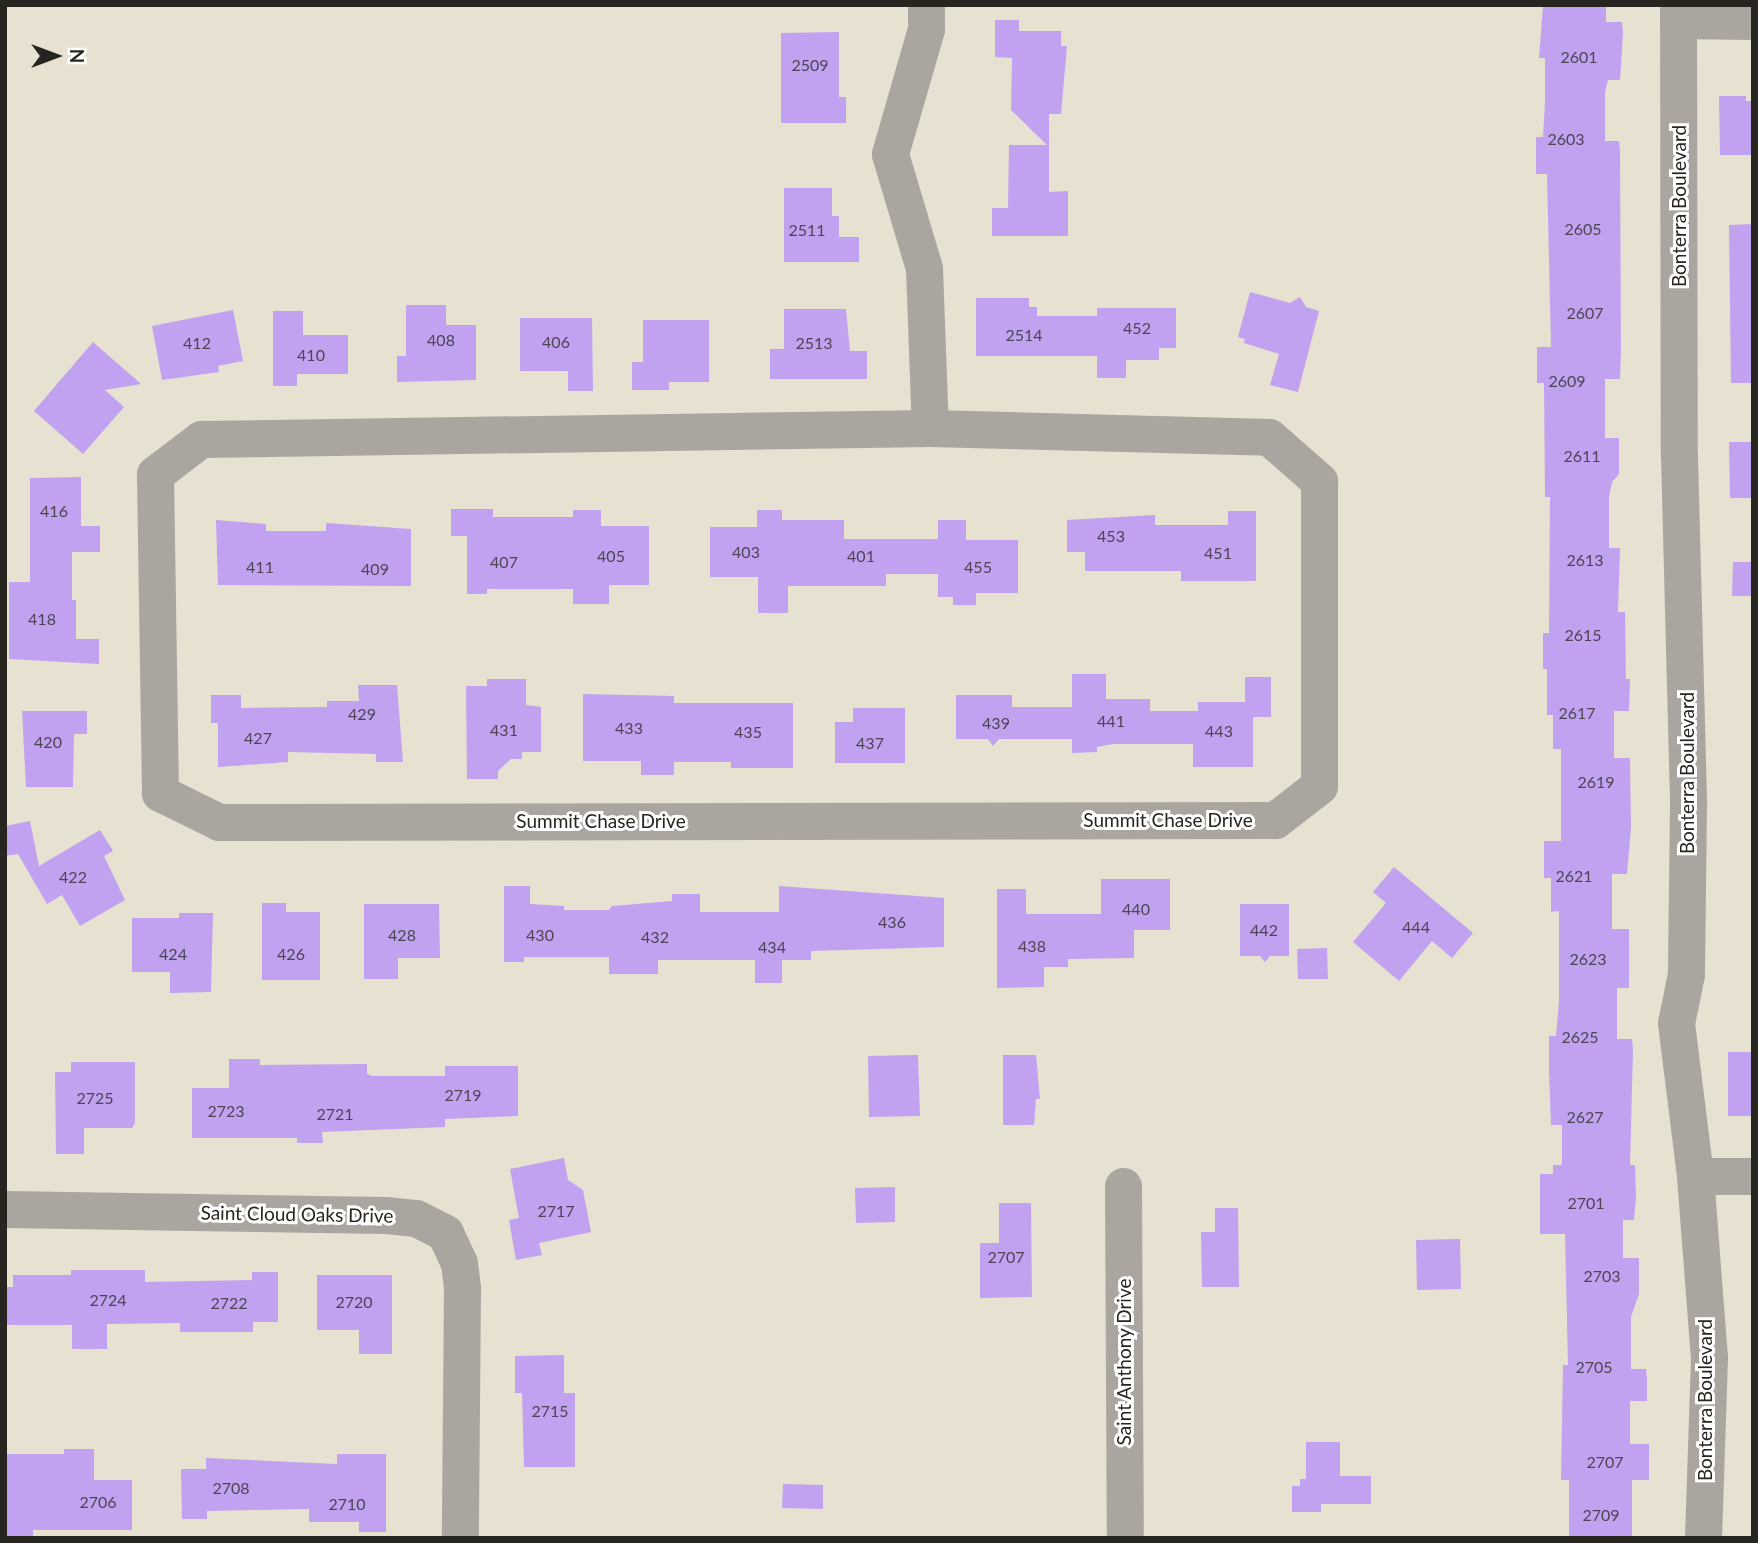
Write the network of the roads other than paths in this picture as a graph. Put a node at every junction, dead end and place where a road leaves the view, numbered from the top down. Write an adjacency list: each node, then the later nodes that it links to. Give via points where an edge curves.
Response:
1 (926, 5): 4 (street, via 926,29 890,153 924,268)
2 (1678, 13): 3 (street); 6 (street, Bonterra Boulevard, via 1679,456 1688,805 1686,974 1676,1023)
3 (1753, 21)
4 (930, 428): 4 (street, Summit Chase Drive, via 1269,437 1319,481 1319,786 1275,820 219,822 160,793 155,474 201,439)
5 (1753, 1176): 6 (street)
6 (1695, 1177): 11 (street, Bonterra Boulevard, via 1709,1357)
7 (1123, 1186): 10 (street, Saint Anthony Drive)
8 (5, 1209): 9 (street, Saint Cloud Oaks Drive, via 386,1215 416,1218 445,1233 459,1263 462,1289)
9 (460, 1538)
10 (1125, 1538)
11 (1703, 1538)

